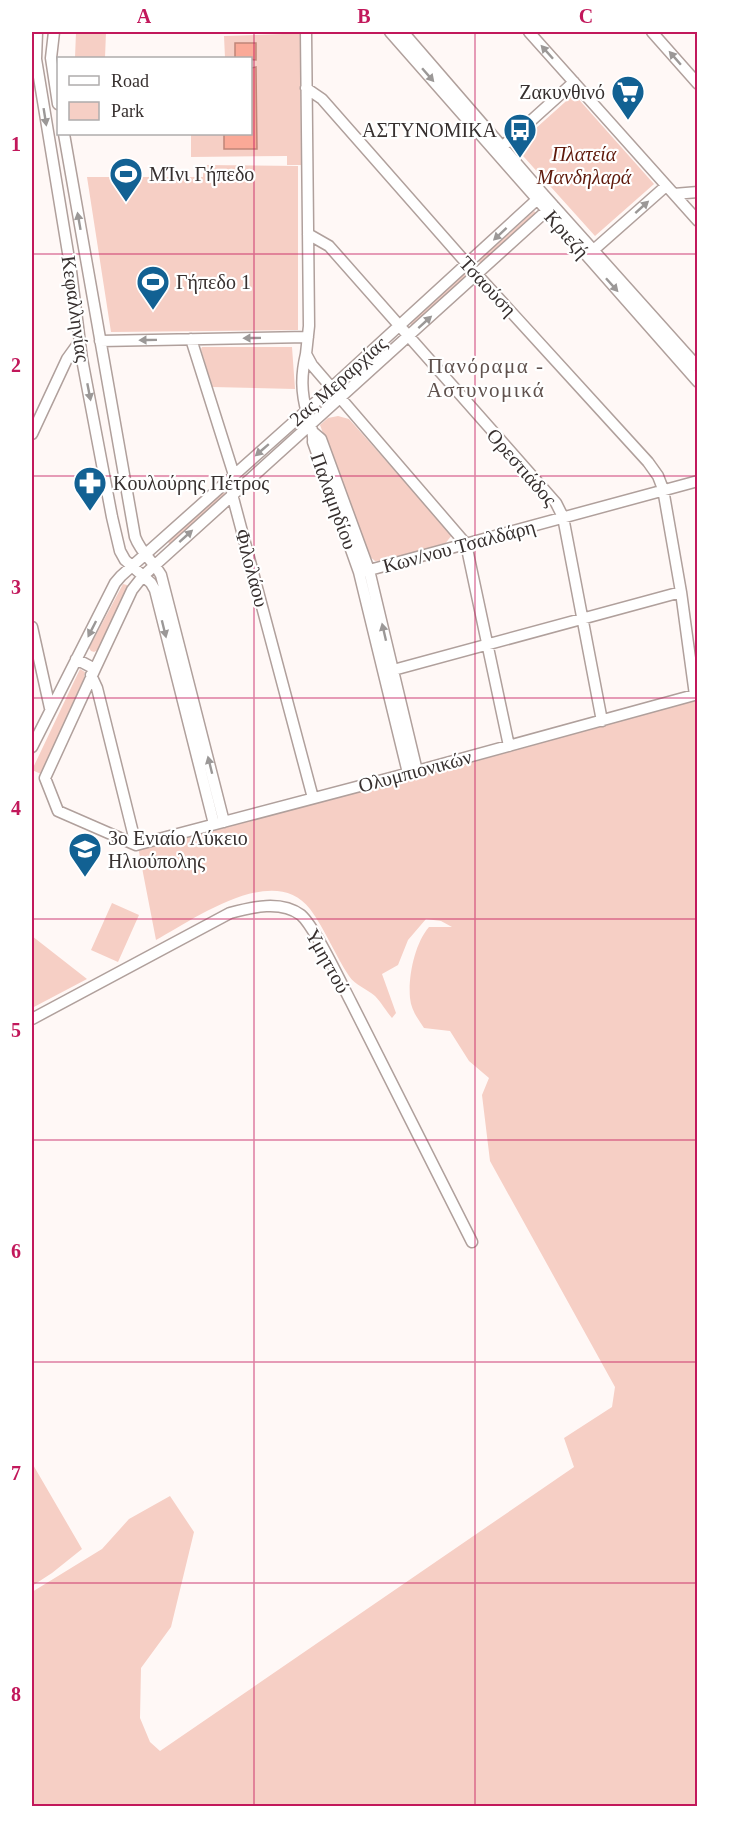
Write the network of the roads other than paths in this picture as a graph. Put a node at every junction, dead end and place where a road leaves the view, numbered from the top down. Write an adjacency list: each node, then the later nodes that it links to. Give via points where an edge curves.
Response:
1 (38, 32): 9 (street, Κεφαλληνίας)
2 (54, 32): 8 (street)
3 (306, 32): 12 (street, Παλαμηδίου)
4 (390, 32): 18 (street, Κριεζή, one-way to 18)
5 (403, 32): 15 (street, Κριεζή)
6 (529, 32): 10 (street, one-way to 6)
7 (652, 32): 11 (street, one-way to 7)
8 (51, 58): 9 (street); 13 (street)
9 (34, 62): 29 (street, Κεφαλληνίας, one-way to 29)
10 (574, 82): 15 (street); 16 (street)
11 (698, 84)
12 (306, 88): 21 (street, Παλαμηδίου); 23 (street, Τσαούση, via 322,99)
13 (57, 97)
14 (64, 135): 30 (street, Κεφαλληνίας, one-way to 14)
15 (502, 147): 18 (street, Κριεζή)
16 (670, 190): 17 (street); 20 (street); 22 (street, one-way to 16)
17 (698, 192)
18 (540, 197): 19 (street, Κριεζή); 23 (street, 2ας Μεραρχίας, one-way to 23)
19 (550, 208): 22 (street, Κριεζή); 24 (street, 2ας Μεραρχίας)
20 (698, 221)
21 (308, 234): 25 (street, Ορεστιάδος, via 329,246); 26 (street, Παλαμηδίου)
22 (590, 253): 32 (street, Κριεζή); 33 (street, Κριεζή, one-way to 33)
23 (468, 264): 24 (street, Τσαούση); 25 (street, 2ας Μεραρχίας)
24 (478, 274): 27 (street, 2ας Μεραρχίας, one-way to 24); 41 (street, Τσαούση, via 648,462)
25 (398, 327): 27 (street, Ορεστιάδος); 34 (street, 2ας Μεραρχίας)
26 (308, 337): 28 (street, one-way to 28); 31 (street, Παλαμηδίου)
27 (408, 338): 35 (street, 2ας Μεραρχίας); 43 (street, Ορεστιάδος, via 556,503)
28 (191, 339): 30 (street, one-way to 30); 39 (street, Φιλολάου)
29 (80, 340): 38 (street); 47 (street, Κεφαλληνίας, one-way to 47, via 112,517 120,551)
30 (100, 341): 45 (street, Κεφαλληνίας, via 135,537)
31 (306, 354): 34 (street); 36 (street, Παλαμηδίου, via 301,384)
32 (698, 367)
33 (698, 382)
34 (331, 388): 35 (street); 36 (street, 2ας Μεραρχίας)
35 (340, 399): 37 (street, 2ας Μεραρχίας); 44 (street)
36 (306, 411): 37 (street, Παλαμηδίου); 39 (street, 2ας Μεραρχίας, one-way to 39)
37 (312, 429): 42 (street, 2ας Μεραρχίας); 48 (street, Παλαμηδίου, via 313,442)
38 (32, 434)
39 (234, 475): 42 (street, Φιλολάου); 45 (street, 2ας Μεραρχίας)
40 (698, 481): 41 (street, Κων/νου Τσαλδάρη)
41 (663, 489): 43 (street, Κων/νου Τσαλδάρη); 50 (street, Τσαούση)
42 (232, 494): 46 (street, 2ας Μεραρχίας, one-way to 42); 63 (street, Φιλολάου)
43 (563, 517): 44 (street, Κων/νου Τσαλδάρη); 51 (street)
44 (466, 544): 48 (street, Κων/νου Τσαλδάρη); 53 (street)
45 (144, 555): 46 (street, Κεφαλληνίας); 47 (street, 2ας Μεραρχίας)
46 (155, 564): 49 (street, 2ας Μεραρχίας); 64 (street, one-way to 46, via 163,582)
47 (131, 565): 49 (street, Κεφαλληνίας); 54 (street, 2ας Μεραρχίας, one-way to 54, via 115,583)
48 (364, 571): 56 (street, Παλαμηδίου)
49 (143, 576): 55 (street, 2ας Μεραρχίας, via 132,590); 64 (street, Κεφαλληνίας, one-way to 64, via 155,590)
50 (681, 592): 51 (street); 57 (street, Τσαούση)
51 (582, 618): 53 (street); 59 (street)
52 (32, 627): 58 (street)
53 (488, 645): 56 (street); 60 (street)
54 (76, 659): 55 (street); 58 (street, 2ας Μεραρχίας)
55 (93, 672): 65 (street); 65 (street, 2ας Μεραρχίας, via 45,778 58,810)
56 (388, 672): 62 (street, Παλαμηδίου)
57 (696, 695): 59 (street, Ολυμπιονικών)
58 (50, 708): 61 (street, 2ας Μεραρχίας)
59 (602, 722): 60 (street, Ολυμπιονικών)
60 (509, 746): 62 (street, Ολυμπιονικών)
61 (32, 747)
62 (413, 772): 63 (street, Ολυμπιονικών)
63 (313, 798): 64 (street, Ολυμπιονικών)
64 (219, 823): 65 (street, Ολυμπιονικών)
65 (133, 845)
66 (32, 1019): 67 (street, Υμηττού, via 230,913 251,907 290,909 308,924 340,981)
67 (472, 1242)

